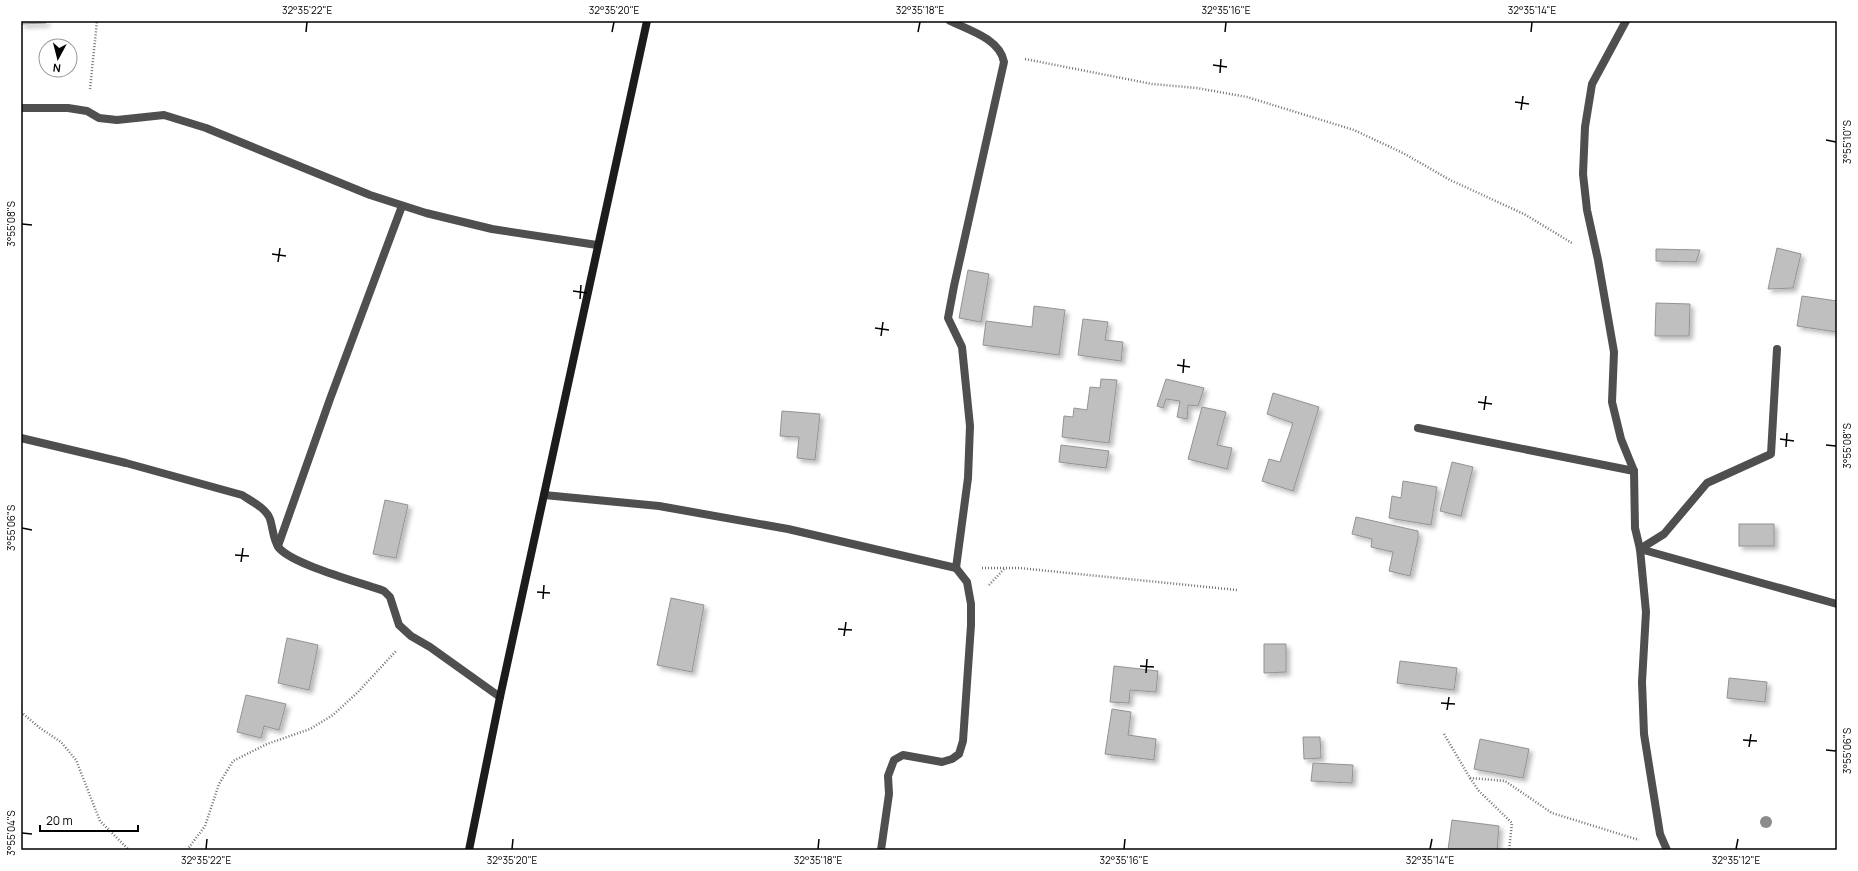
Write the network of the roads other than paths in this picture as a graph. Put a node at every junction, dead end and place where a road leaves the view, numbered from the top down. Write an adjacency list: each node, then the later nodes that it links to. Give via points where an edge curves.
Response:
1 (647, 21): 6 (main road)
2 (950, 21): 14 (street, via 996,45 1003,54 1003,68 948,318 962,347 970,426 968,478)
3 (1626, 21): 10 (street, via 1592,84 1585,127 1583,174 1586,210 1598,260 1614,352 1612,402 1621,439)
4 (21, 108): 5 (street, via 68,108 87,111 99,118 116,120 164,115 206,128)
5 (402, 206): 6 (street, via 492,228); 12 (street)
6 (597, 245): 11 (main road)
7 (1777, 349): 13 (street, via 1771,454 1707,483 1664,534)
8 (1418, 428): 10 (street)
9 (21, 438): 12 (street, via 126,463 242,495 258,506 269,518)
10 (1634, 471): 13 (street, via 1634,528)
11 (544, 495): 14 (street, via 659,506 788,529); 16 (main road)
12 (278, 546): 16 (street, via 287,555 304,563 384,591 390,597 399,625)
13 (1640, 549): 15 (street); 19 (street, via 1646,612 1642,682 1644,734 1660,834)
14 (956, 568): 18 (street, via 967,582 971,604 963,741 959,754 942,762 903,755 894,760 888,776 889,794)
15 (1837, 604)
16 (500, 698): 17 (main road)
17 (469, 850)
18 (881, 850)
19 (1666, 850)

